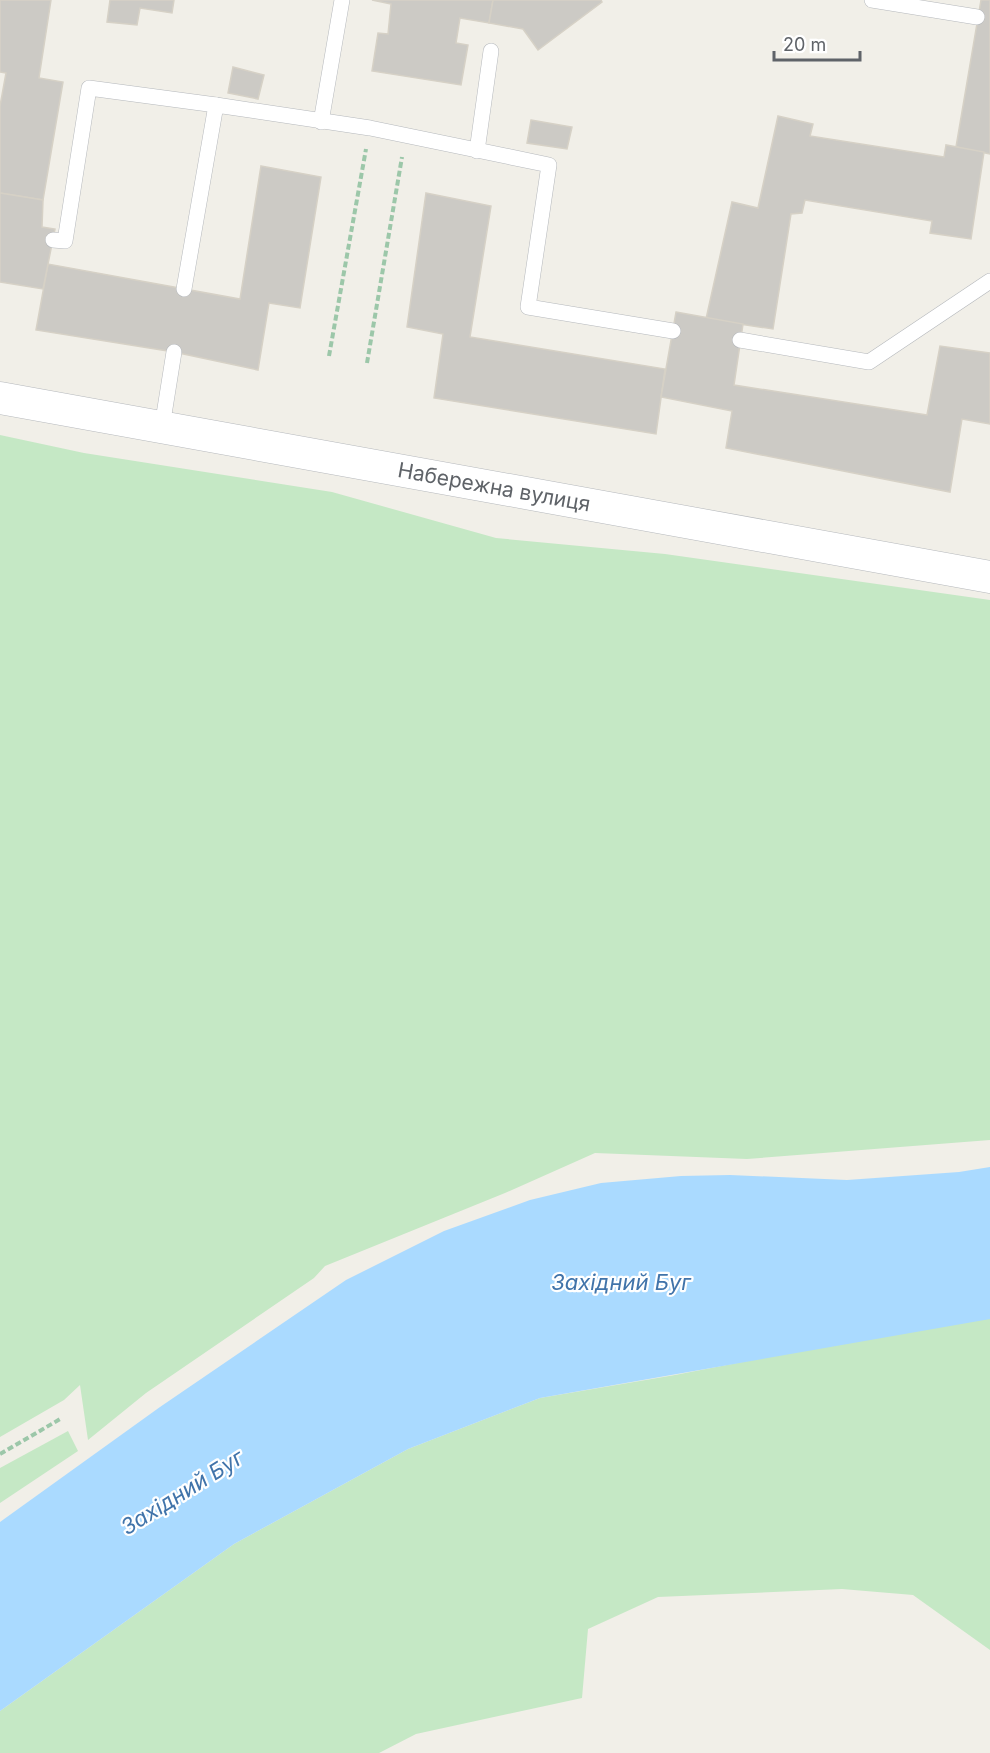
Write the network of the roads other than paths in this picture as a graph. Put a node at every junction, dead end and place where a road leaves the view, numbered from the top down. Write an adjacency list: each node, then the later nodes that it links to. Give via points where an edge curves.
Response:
1 (342, 0): 6 (lane)
2 (872, 0): 3 (lane)
3 (977, 17)
4 (491, 51): 7 (lane)
5 (216, 105): 6 (lane); 8 (lane, via 89,88 65,241); 10 (lane)
6 (321, 122): 7 (lane, via 370,128)
7 (477, 151): 11 (lane, via 549,165 528,308)
8 (53, 240)
9 (990, 280): 12 (lane, via 869,363)
10 (184, 289)
11 (673, 331)
12 (740, 340)
13 (174, 352): 15 (lane)
14 (0, 398): 15 (street, Набережна вулиця)
15 (162, 427): 16 (street, Набережна вулиця)
16 (990, 577)

